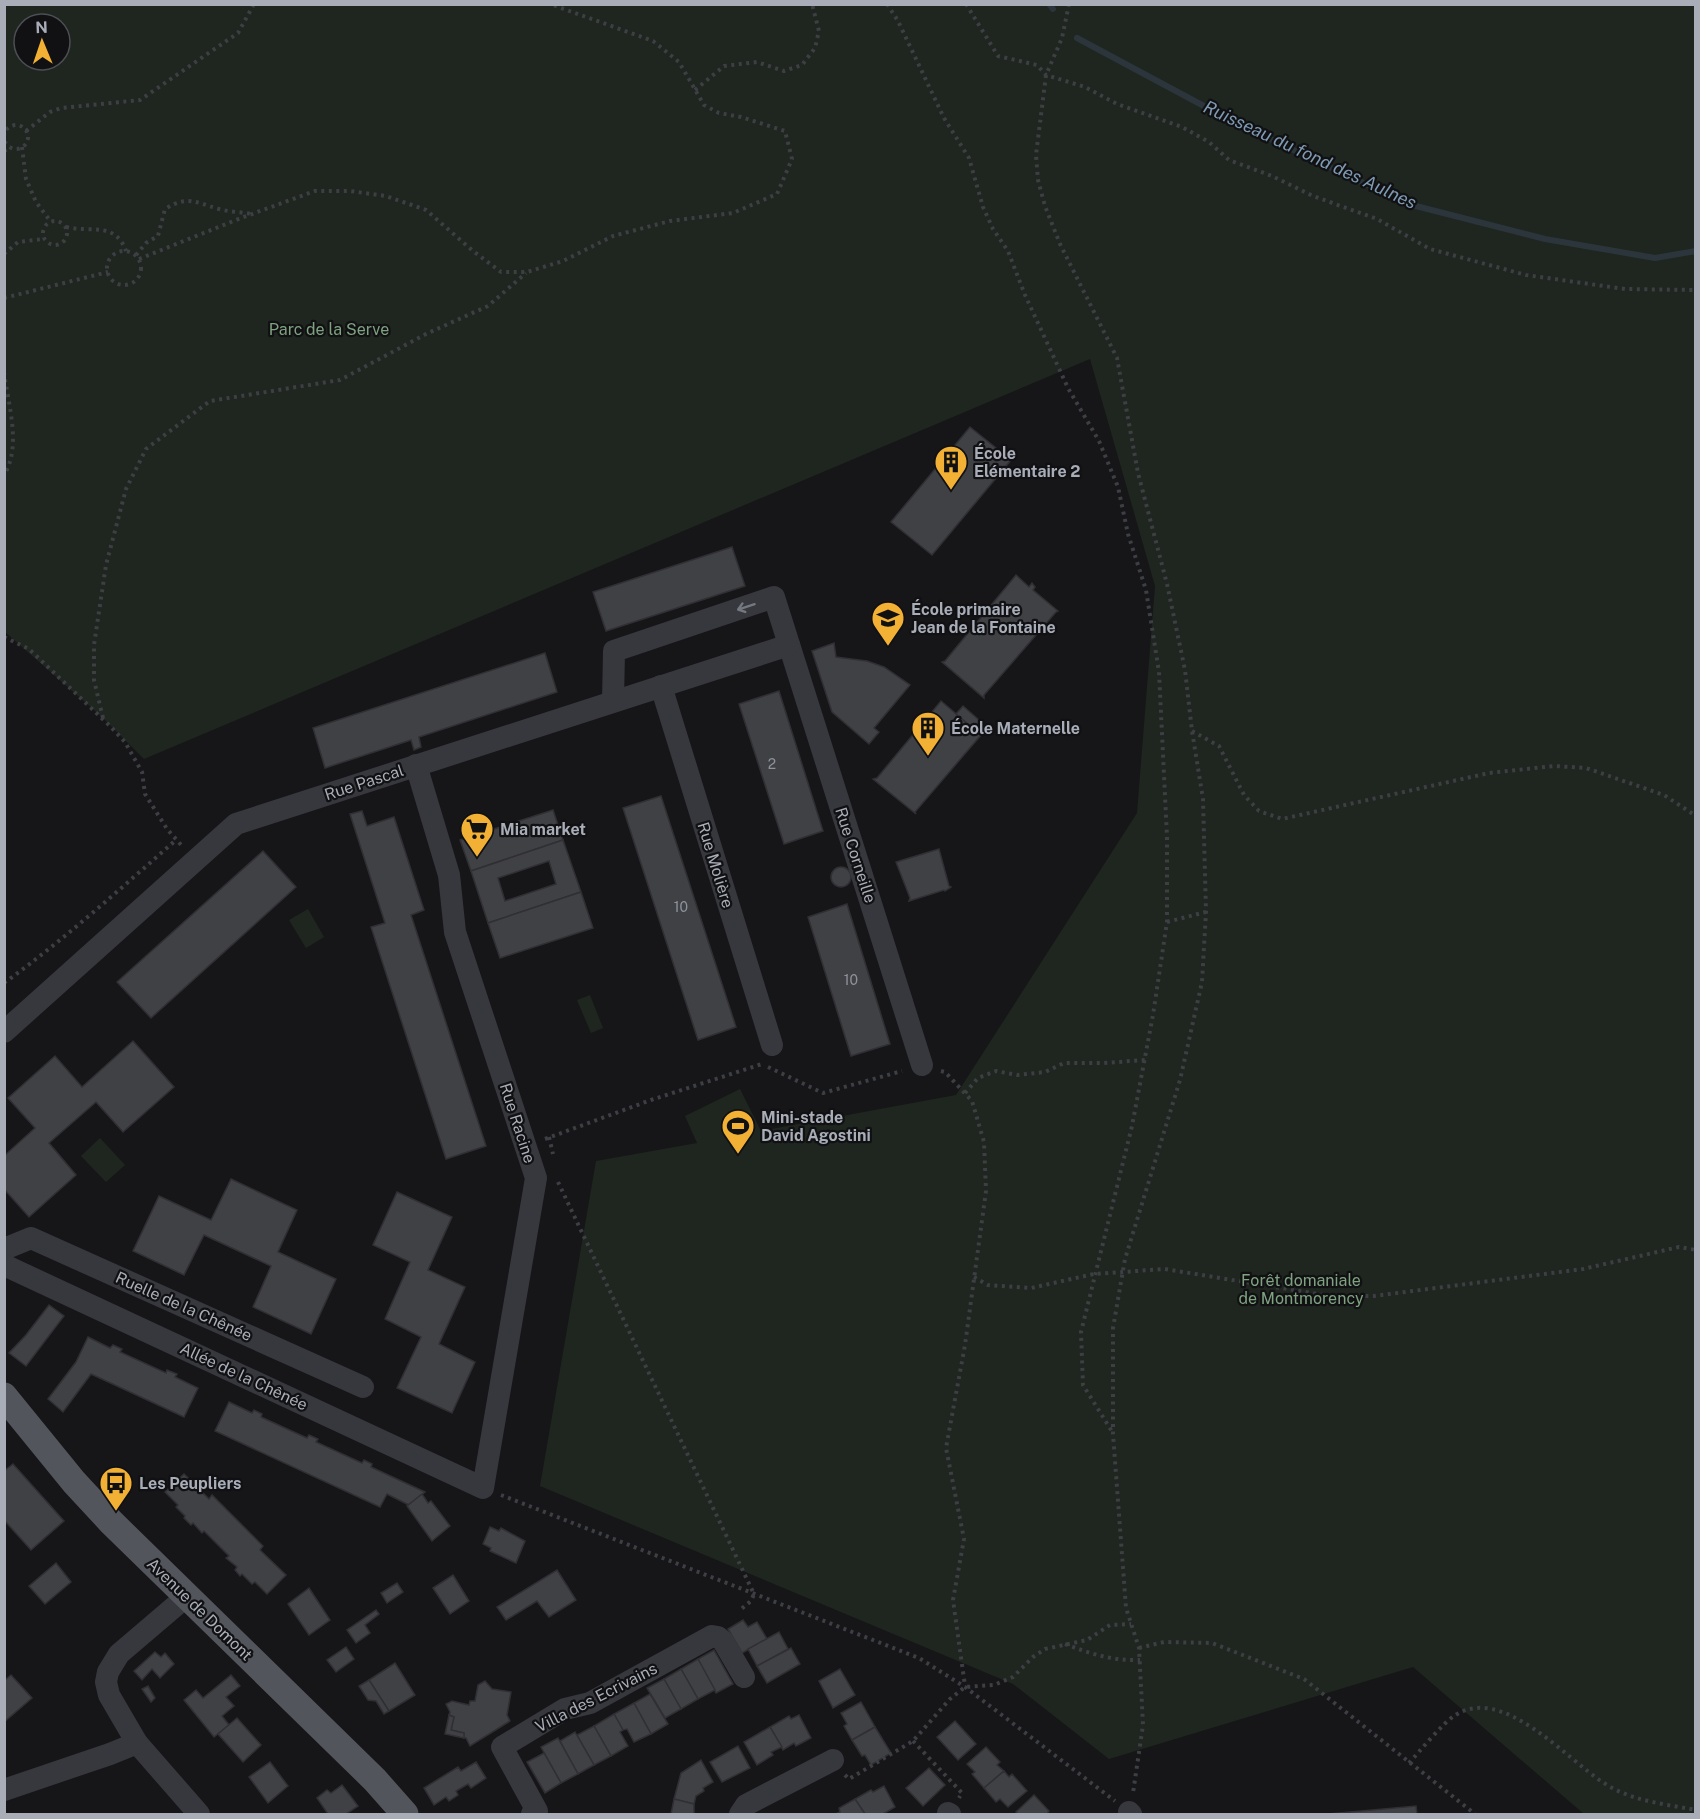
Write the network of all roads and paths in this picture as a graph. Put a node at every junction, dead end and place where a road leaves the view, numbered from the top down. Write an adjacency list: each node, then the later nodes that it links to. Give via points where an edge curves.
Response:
1 (254, 4): 9 (path, via 238,33 140,100 61,108)
2 (550, 4): 8 (path, via 653,41 679,62)
3 (812, 4): 8 (path, via 819,32 815,48 802,66 784,71 757,62 724,66)
4 (887, 4): 39 (path, via 944,118 969,158 983,207 1008,251 1068,388 1099,441 1118,487 1146,591 1158,672 1167,837)
5 (966, 4): 7 (path, via 998,56 1037,64)
6 (1069, 4): 7 (path, via 1062,38)
7 (1046, 75): 24 (path, via 1182,127 1209,142 1229,160 1377,219 1430,249 1526,275 1625,289); 33 (path, via 1036,155 1038,180 1060,244 1117,358 1138,473 1185,670)
8 (695, 90): 23 (path, via 704,105 719,113 784,131 792,159 777,194 733,213 670,221 613,236 563,261)
9 (26, 131): 10 (path, via 13,126 6,131); 12 (path, via 28,138)
10 (5, 138): 11 (path)
11 (11, 147): 12 (path); 13 (path)
12 (22, 147): 15 (path, via 26,179)
13 (4, 151)
14 (253, 214): 20 (path, via 195,200 179,201 165,209 158,236); 21 (path); 23 (path, via 315,191 386,196 426,210 501,272)
15 (51, 222): 16 (path); 17 (path, via 44,226)
16 (65, 227): 17 (path, via 67,234 61,244 53,246); 18 (path, via 114,232)
17 (43, 239): 19 (path, via 18,242)
18 (126, 251): 20 (path); 22 (path, via 111,256)
19 (4, 254)
20 (136, 255): 21 (path)
21 (139, 259): 22 (path, via 140,275 131,283 114,282)
22 (108, 272): 25 (path)
23 (527, 272): 32 (path, via 488,306 340,380 210,401 146,449 126,489 106,565 94,645 94,680)
24 (1695, 290)
25 (4, 298)
26 (4, 372): 27 (path, via 12,447 11,464)
27 (4, 475)
28 (4, 637): 32 (path, via 29,649)
29 (789, 645): 30 (street, Rue Pascal); 31 (street, Rue Corneille, one-way to 31, via 774,597 614,651); 44 (street, Rue Corneille)
30 (661, 686): 31 (street, Rue Pascal); 42 (street, Rue Molière)
31 (613, 701): 34 (street, Rue Pascal)
32 (103, 718): 36 (path, via 126,742 142,772 146,794)
33 (1192, 731): 35 (path, via 1219,746 1244,795 1259,811 1282,819 1488,773 1554,766 1586,768 1664,795); 38 (path, via 1203,799)
34 (416, 765): 37 (street, Rue Pascal, via 236,824); 46 (street, Rue Racine, via 449,875 455,932)
35 (1695, 816)
36 (176, 840): 37 (path); 40 (path, via 95,912)
37 (195, 862): 41 (street, Rue Pascal)
38 (1206, 912): 39 (path); 51 (path, via 1202,982 1180,1080)
39 (1167, 922): 43 (path)
40 (4, 983)
41 (4, 1032)
42 (772, 1044)
43 (1144, 1060): 45 (path, via 1064,1063 1045,1072 1017,1075 996,1071 978,1078); 52 (path, via 1132,1126)
44 (922, 1065): 45 (path, via 945,1072); 46 (path, via 823,1093 762,1064)
45 (965, 1093): 53 (path, via 972,1101 984,1142 986,1191)
46 (526, 1146): 57 (street, Rue Racine, via 536,1178)
47 (558, 1183): 58 (path)
48 (4, 1250): 54 (street, Ruelle de la Chênée, via 32,1238)
49 (1695, 1250): 51 (path, via 1679,1247 1583,1269 1374,1296 1330,1296 1165,1269)
50 (4, 1265): 57 (street, Allée de la Chênée)
51 (1122, 1273): 52 (path); 56 (path, via 1113,1328)
52 (1094, 1274): 53 (path, via 1031,1288 988,1285); 56 (path, via 1081,1332 1083,1385)
53 (974, 1277): 66 (path, via 946,1448 964,1539 953,1600)
54 (363, 1387)
55 (4, 1396): 59 (main road, Avenue de Domont, via 111,1522)
56 (1113, 1434): 61 (path, via 1126,1608)
57 (483, 1488): 58 (path)
58 (754, 1594): 60 (path); 66 (path, via 919,1658)
59 (187, 1596): 68 (street, via 119,1654 108,1672 110,1695); 76 (main road, Avenue de Domont, via 375,1780)
60 (740, 1610)
61 (1131, 1624): 62 (path, via 1110,1625 1087,1640); 63 (path)
62 (1065, 1644): 64 (path, via 1103,1657); 66 (path, via 1045,1649 1013,1677 994,1685)
63 (1139, 1648): 64 (path); 70 (path, via 1164,1642 1212,1643 1304,1679)
64 (1140, 1660): 73 (path, via 1143,1725)
65 (744, 1677): 77 (street, Villa des Ecrivains, via 723,1641 712,1636 590,1702 566,1709 502,1747 537,1811)
66 (965, 1687): 67 (path); 73 (path)
67 (914, 1741): 69 (path, via 849,1779); 74 (path, via 962,1793)
68 (137, 1743): 71 (street); 75 (street)
69 (833, 1760): 78 (street, via 746,1805)
70 (1409, 1763): 72 (path, via 1454,1716 1476,1708 1494,1709 1528,1724 1604,1784 1634,1799); 79 (path)
71 (4, 1790)
72 (1695, 1810)
73 (1130, 1813)
74 (949, 1814)
75 (199, 1815)
76 (405, 1815)
77 (531, 1815)
78 (740, 1815)
79 (1475, 1815)

